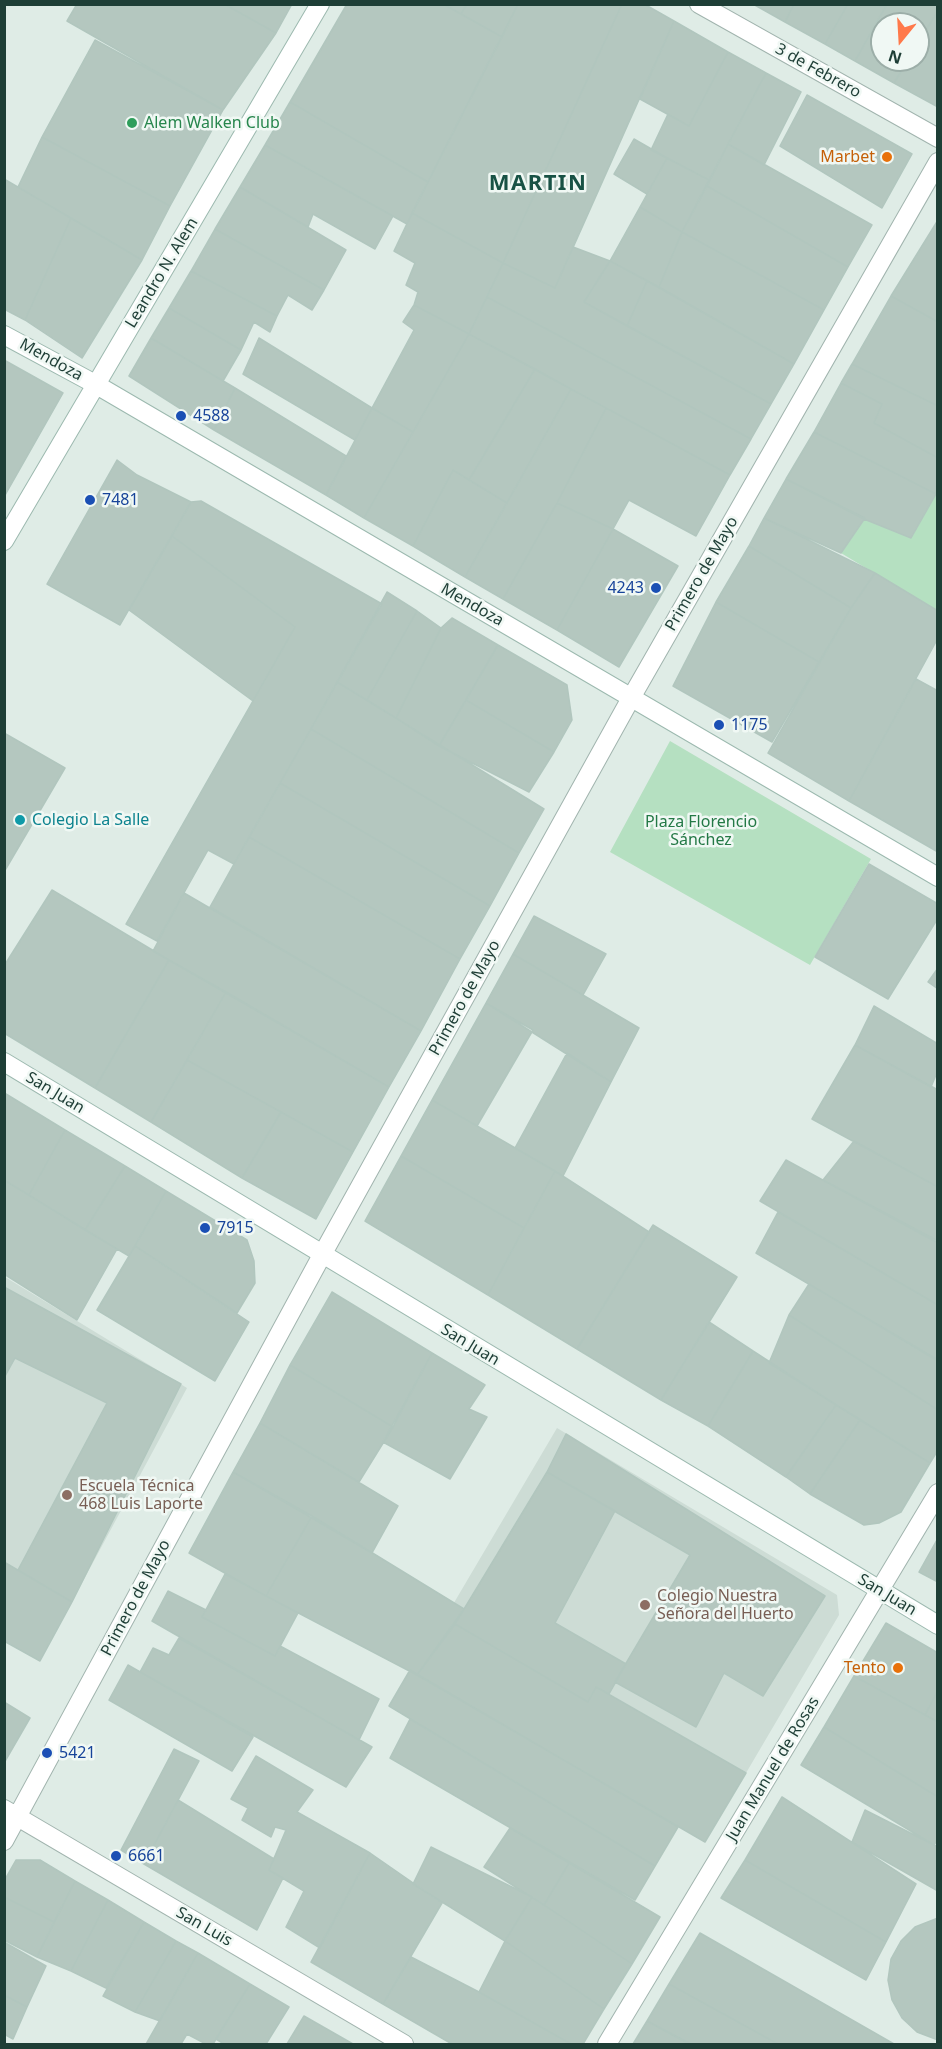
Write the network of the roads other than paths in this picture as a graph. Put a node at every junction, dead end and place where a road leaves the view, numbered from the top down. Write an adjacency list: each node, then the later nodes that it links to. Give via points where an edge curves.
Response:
1 (320, 4): 6 (street, Leandro N. Alem)
2 (699, 4): 3 (street, 3 de Febrero)
3 (938, 138)
4 (938, 162): 8 (street, Primero de Mayo)
5 (4, 335): 6 (street, Mendoza)
6 (96, 384): 7 (street, Leandro N. Alem); 8 (street, Mendoza)
7 (4, 541)
8 (631, 698): 9 (street, Mendoza); 11 (street, Primero de Mayo)
9 (938, 877)
10 (4, 1062): 11 (street, San Juan)
11 (322, 1255): 13 (street, San Juan); 15 (street, Primero de Mayo)
12 (938, 1493): 13 (street, Juan Manuel de Rosas)
13 (880, 1591): 14 (street, San Juan); 18 (street, Juan Manuel de Rosas)
14 (938, 1625)
15 (11, 1813): 16 (street, Primero de Mayo); 17 (street, San Luis)
16 (4, 1840)
17 (404, 2044)
18 (607, 2044)

